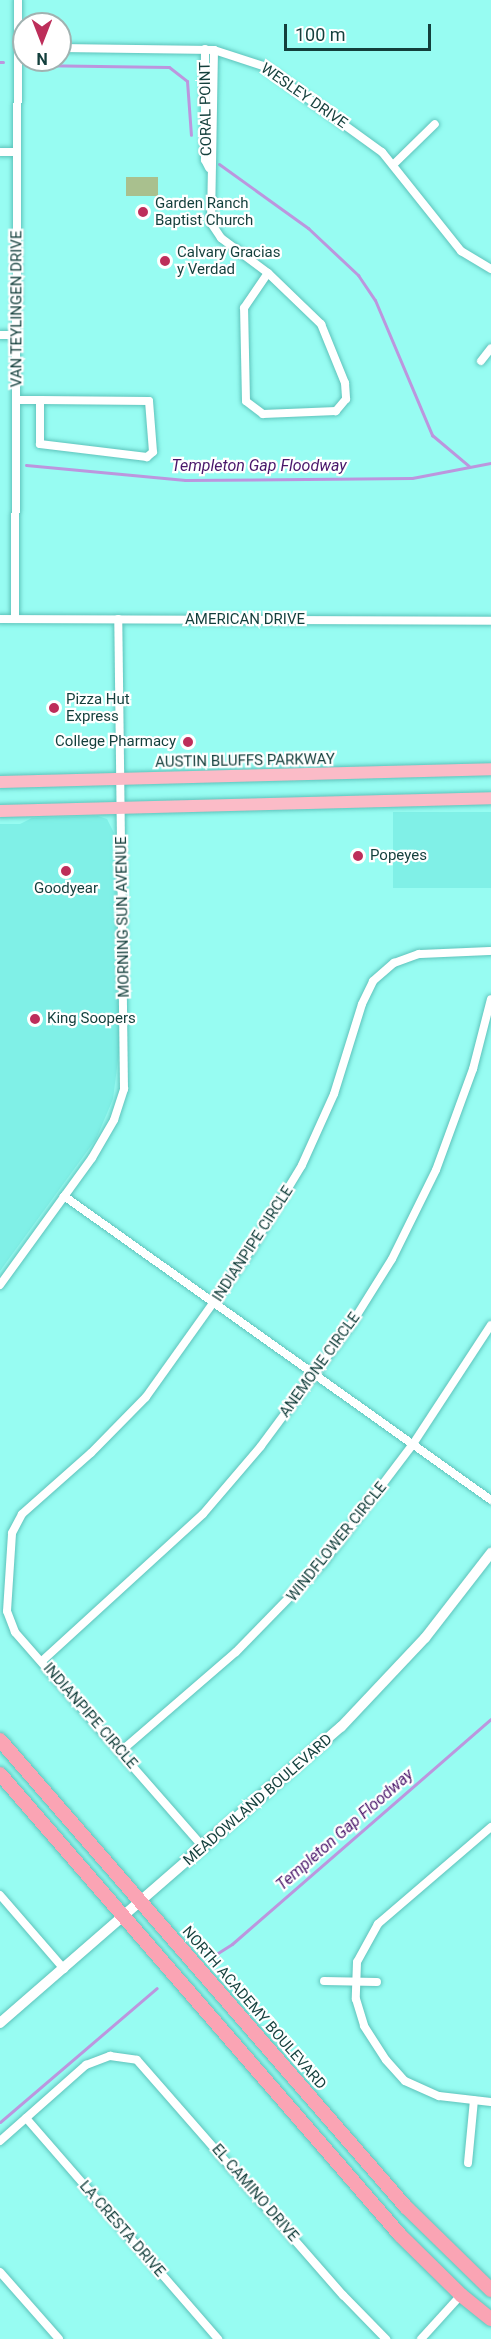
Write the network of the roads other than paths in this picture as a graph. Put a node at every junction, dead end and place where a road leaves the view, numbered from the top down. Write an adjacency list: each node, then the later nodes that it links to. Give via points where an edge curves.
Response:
1 (72, 48): 2 (street, WESLEY DRIVE)
2 (210, 49): 7 (street, WESLEY DRIVE, via 263,66); 9 (street, CORAL POINT, via 214,160 210,168 210,214 215,230)
3 (20, 72): 6 (street, VAN TEYLINGEN DRIVE)
4 (435, 124): 7 (street)
5 (0, 152): 6 (street)
6 (17, 152): 11 (street, VAN TEYLINGEN DRIVE)
7 (394, 164): 8 (street, WESLEY DRIVE, via 457,246)
8 (491, 269)
9 (268, 273): 9 (street, CORAL POINT, via 244,308 246,400 262,414 329,413 344,409 345,383 321,324)
10 (0, 335): 11 (street)
11 (16, 335): 14 (street, VAN TEYLINGEN DRIVE)
12 (491, 348): 13 (street)
13 (481, 361)
14 (16, 400): 15 (street); 17 (street, VAN TEYLINGEN DRIVE)
15 (40, 400): 15 (street, via 149,402 153,452 147,457 40,444)
16 (0, 619): 17 (street, AMERICAN DRIVE)
17 (15, 619): 18 (street, AMERICAN DRIVE)
18 (118, 619): 19 (street, AMERICAN DRIVE); 21 (street, MORNING SUN AVENUE)
19 (491, 621)
20 (491, 769): 21 (main road, AUSTIN BLUFFS PARKWAY)
21 (122, 779): 22 (main road, AUSTIN BLUFFS PARKWAY); 24 (street, MORNING SUN AVENUE)
22 (0, 782)
23 (491, 798): 24 (main road)
24 (121, 807): 25 (main road); 28 (street, MORNING SUN AVENUE, via 124,1089 105,1138)
25 (0, 811)
26 (491, 951): 30 (street, INDIANPIPE CIRCLE, via 419,954 394,963 373,981 334,1094 302,1165)
27 (491, 999): 32 (street, ANEMONE CIRCLE, via 473,1069 436,1170 392,1259)
28 (64, 1196): 29 (street, MORNING SUN AVENUE); 30 (street)
29 (0, 1285)
30 (214, 1304): 32 (street); 36 (street, INDIANPIPE CIRCLE, via 146,1397 22,1514 12,1533)
31 (491, 1325): 33 (street, WINDFLOWER CIRCLE)
32 (315, 1375): 33 (street); 37 (street, ANEMONE CIRCLE, via 203,1514)
33 (413, 1444): 34 (street); 39 (street, WINDFLOWER CIRCLE, via 341,1542 281,1610)
34 (491, 1500)
35 (491, 1553): 42 (street, MEADOWLAND BOULEVARD, via 380,1689)
36 (4, 1571): 37 (street, INDIANPIPE CIRCLE, via 10,1622)
37 (42, 1661): 39 (street, INDIANPIPE CIRCLE)
38 (0, 1740): 44 (highway, NORTH ACADEMY BOULEVARD)
39 (120, 1752): 42 (street, INDIANPIPE CIRCLE)
40 (0, 1774): 45 (highway)
41 (490, 1830): 48 (street, via 378,1924 361,1950)
42 (204, 1848): 44 (street, MEADOWLAND BOULEVARD)
43 (0, 1895): 46 (street)
44 (141, 1903): 45 (street, MEADOWLAND BOULEVARD); 57 (highway, NORTH ACADEMY BOULEVARD, via 406,2207)
45 (123, 1917): 46 (street, MEADOWLAND BOULEVARD); 58 (highway, via 400,2235)
46 (64, 1969): 50 (street, MEADOWLAND BOULEVARD)
47 (324, 1981): 48 (street)
48 (356, 1982): 49 (street); 51 (street, via 358,2013 395,2072 428,2093)
49 (377, 1982)
50 (0, 2023)
51 (474, 2100): 52 (street); 55 (street)
52 (491, 2102)
53 (27, 2118): 54 (street); 61 (street, LA CRESTA DRIVE); 62 (street, EL CAMINO DRIVE, via 86,2065 120,2055 137,2060)
54 (0, 2141)
55 (468, 2163)
56 (0, 2272): 60 (street)
57 (491, 2290)
58 (461, 2295): 59 (highway); 63 (street)
59 (491, 2319)
60 (59, 2339)
61 (218, 2339)
62 (386, 2339)
63 (422, 2339)

